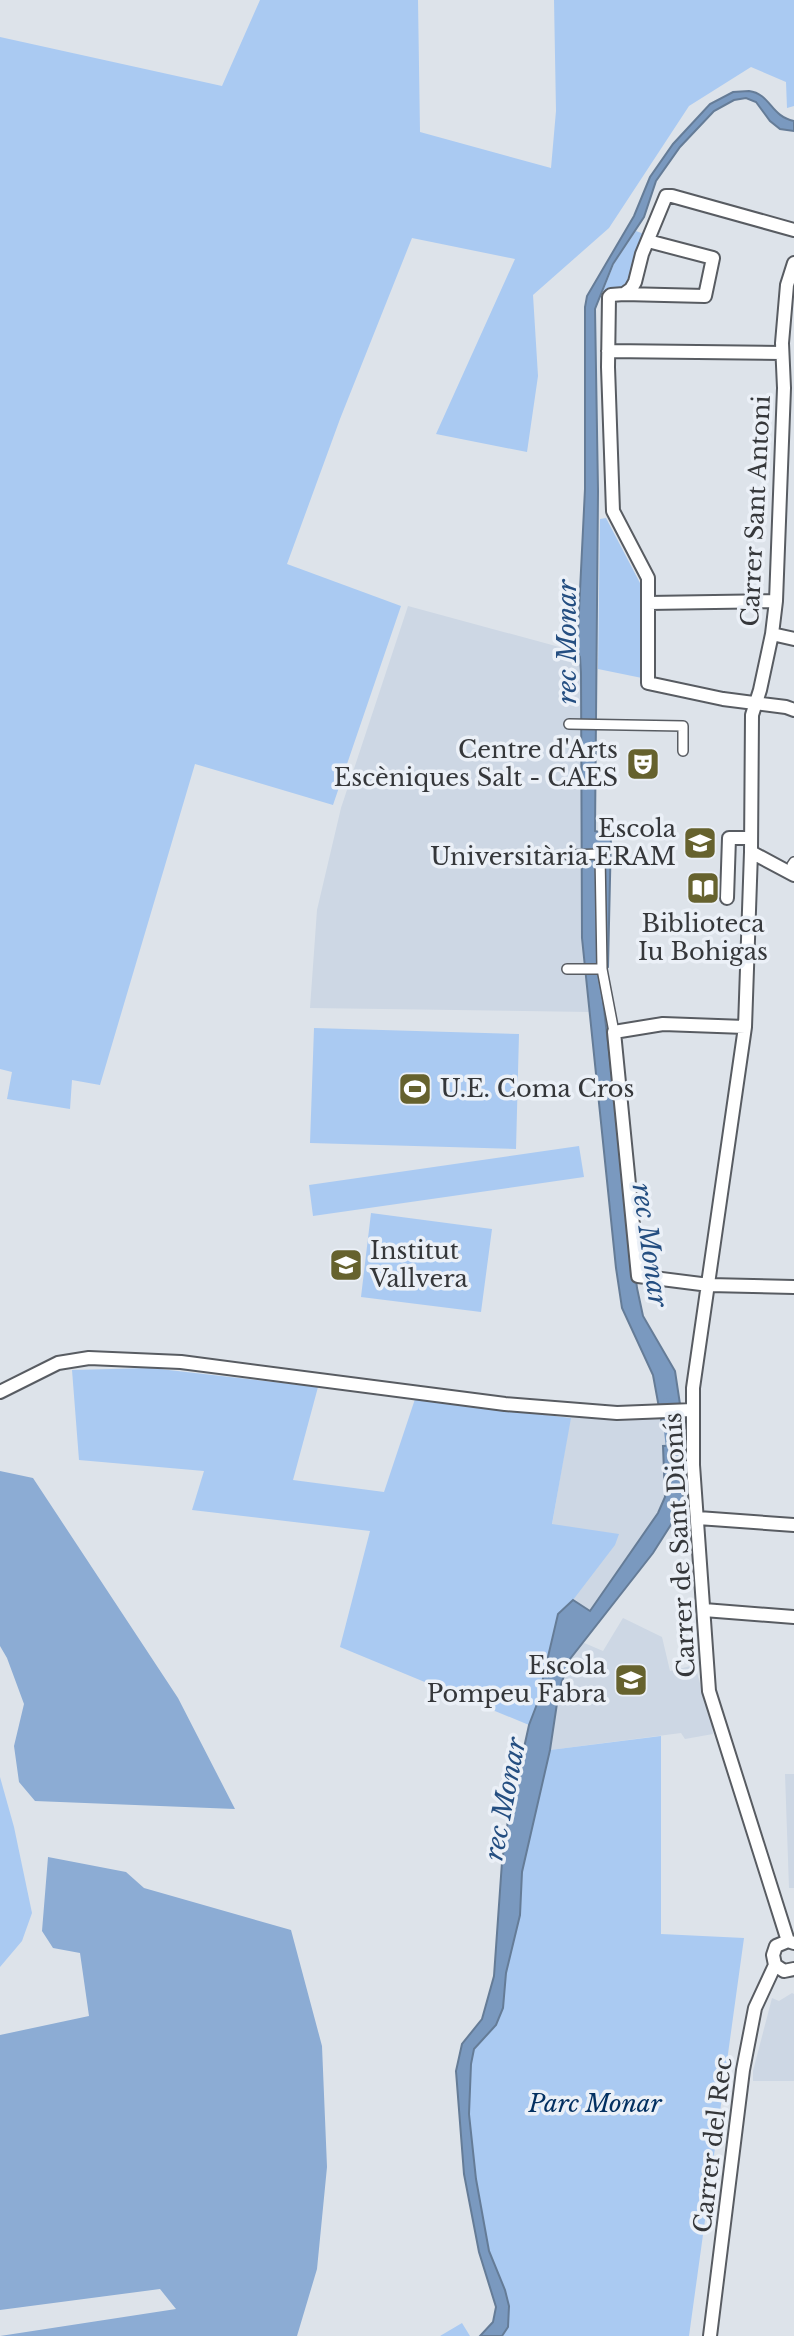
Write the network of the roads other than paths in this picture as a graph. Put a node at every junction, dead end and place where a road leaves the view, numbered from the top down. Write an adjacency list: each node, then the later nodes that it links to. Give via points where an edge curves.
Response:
1 (794, 230): 2 (street, via 666,196)
2 (648, 241): 4 (street, via 635,282); 4 (street, via 713,258 705,296)
3 (794, 263): 6 (street, Carrer Sant Antoni, via 787,285)
4 (624, 294): 5 (street, via 609,297)
5 (608, 351): 6 (street); 10 (street, via 613,511 648,578)
6 (786, 359): 7 (street, Carrer Sant Antoni)
7 (779, 518): 8 (street); 9 (street, Carrer Sant Antoni)
8 (794, 519)
9 (776, 601): 10 (street); 11 (street, Carrer Sant Antoni)
10 (648, 603): 13 (street, via 648,683)
11 (772, 634): 12 (street); 13 (street, Carrer Sant Antoni)
12 (794, 639)
13 (756, 702): 14 (street); 17 (street, Carrer Sant Antoni, via 752,715)
14 (794, 710)
15 (573, 724): 16 (street, via 683,726)
16 (683, 751)
17 (751, 844): 19 (street); 20 (street, via 729,838); 23 (street, Carrer de Sant Dionís)
18 (568, 855): 22 (street, via 600,854)
19 (793, 867)
20 (727, 898)
21 (567, 969): 22 (street)
22 (602, 969): 24 (street)
23 (745, 1027): 24 (street, via 663,1024); 25 (street, Carrer de Sant Dionís)
24 (614, 1032): 25 (street, via 638,1276)
25 (709, 1285): 26 (street); 28 (street, Carrer de Sant Dionís)
26 (794, 1287)
27 (0, 1392): 28 (street, via 58,1363 89,1358 181,1362 505,1404 617,1413)
28 (689, 1410): 29 (street, Carrer de Sant Dionís)
29 (698, 1518): 30 (street); 31 (street, Carrer de Sant Dionís)
30 (794, 1525)
31 (704, 1611): 32 (street); 33 (street, Carrer de Sant Dionís, via 709,1691)
32 (794, 1617)
33 (791, 1942): 34 (street, Carrer del Rec, via 776,1946)
34 (775, 1965): 35 (street, via 784,1971); 36 (street, Carrer del Rec, via 755,2008 743,2070)
35 (794, 1969)
36 (710, 2336)

